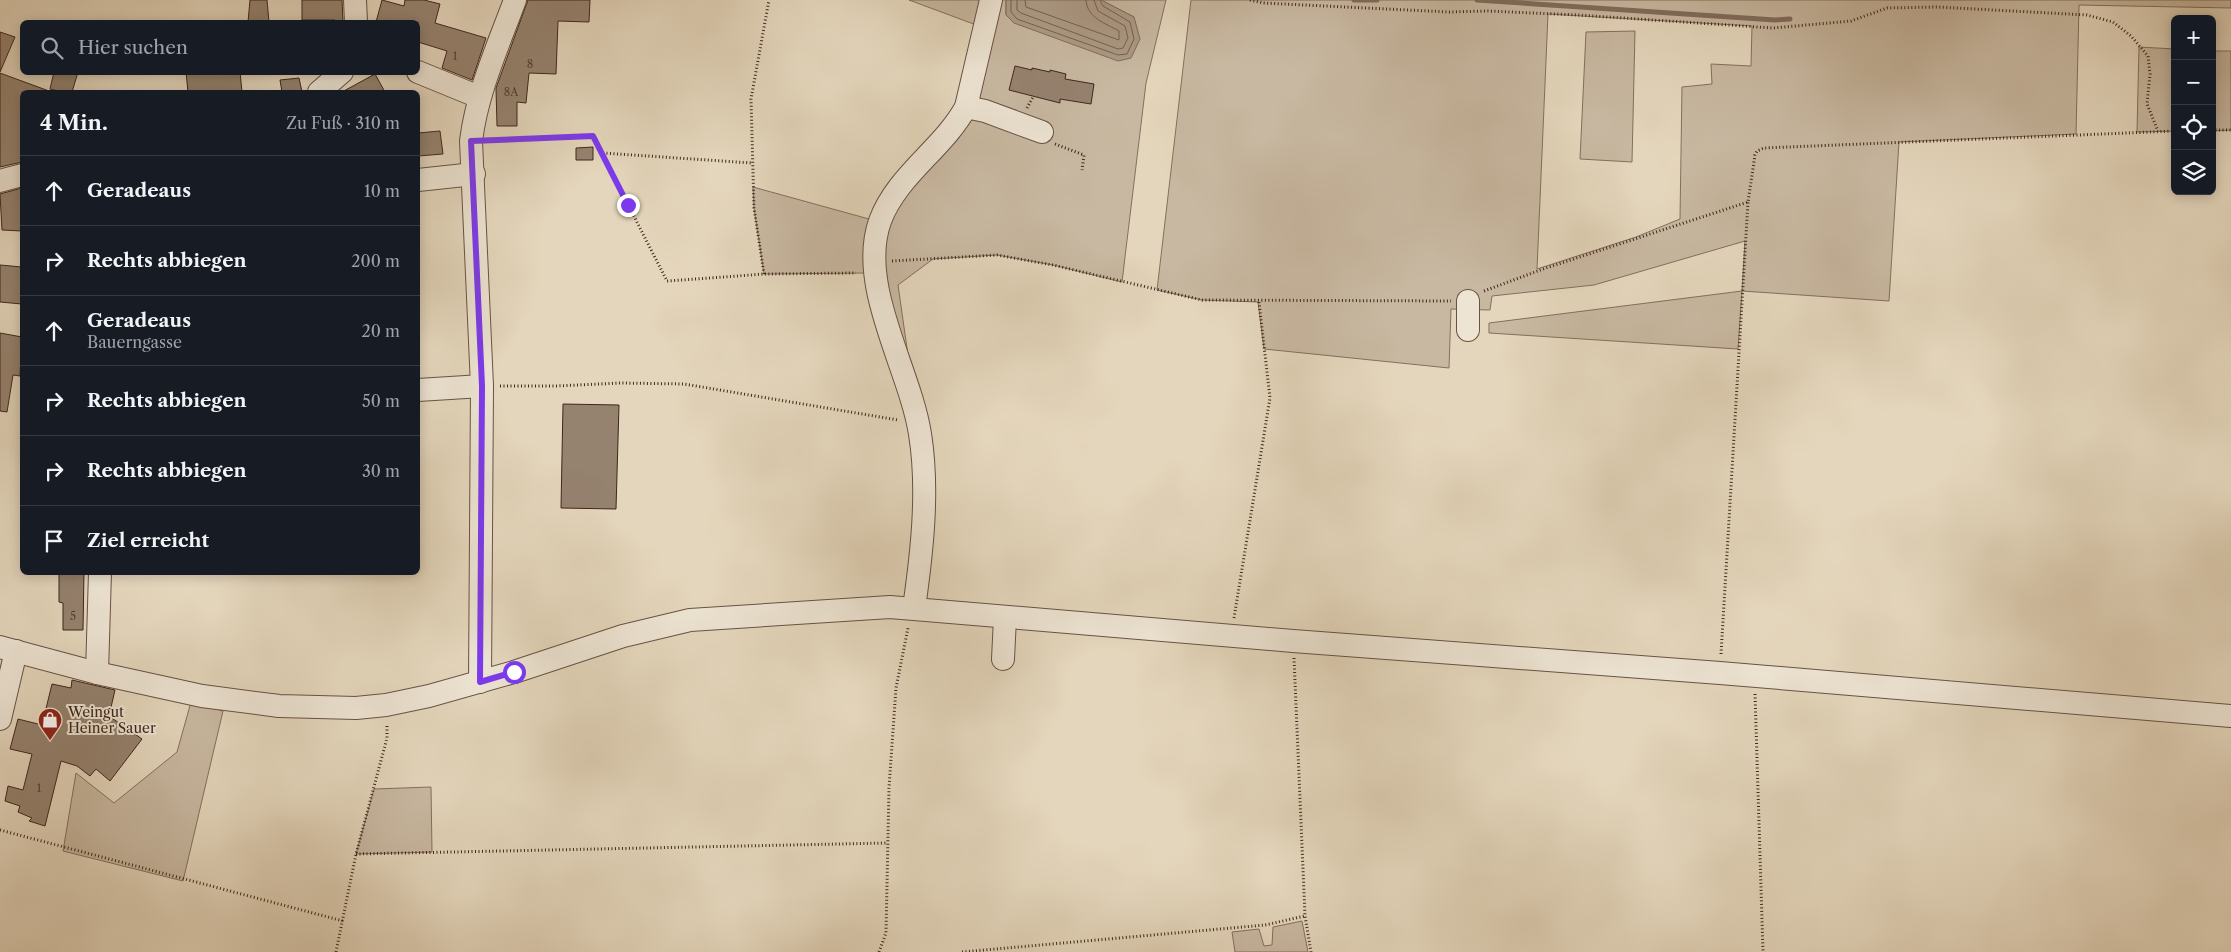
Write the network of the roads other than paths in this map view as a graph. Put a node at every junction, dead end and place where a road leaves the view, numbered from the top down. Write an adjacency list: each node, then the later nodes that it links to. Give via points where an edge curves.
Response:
1 (355, 0): 4 (street)
2 (515, 0): 8 (street)
3 (991, 0): 9 (street)
4 (356, 20)
5 (420, 73): 8 (street)
6 (339, 75): 7 (street)
7 (321, 90)
8 (479, 97): 13 (street, via 471,141)
9 (966, 107): 10 (street); 20 (street, via 958,122 895,192 880,222 875,267 916,419 923,461 920,553)
10 (1042, 132)
11 (20, 176): 14 (street)
12 (420, 180): 13 (street)
13 (474, 180): 17 (street)
14 (0, 181)
15 (1468, 301): 16 (street)
16 (1468, 330)
17 (482, 386): 18 (street); 25 (street)
18 (420, 390)
19 (100, 575): 24 (street)
20 (914, 608): 21 (street); 25 (street, via 857,608 690,620 623,636)
21 (1005, 618): 23 (street); 26 (street, via 1720,672)
22 (8, 649): 24 (street); 27 (street)
23 (1003, 659)
24 (97, 673): 25 (street, via 202,696 325,708 386,705)
25 (480, 682)
26 (2231, 716)
27 (0, 719)

